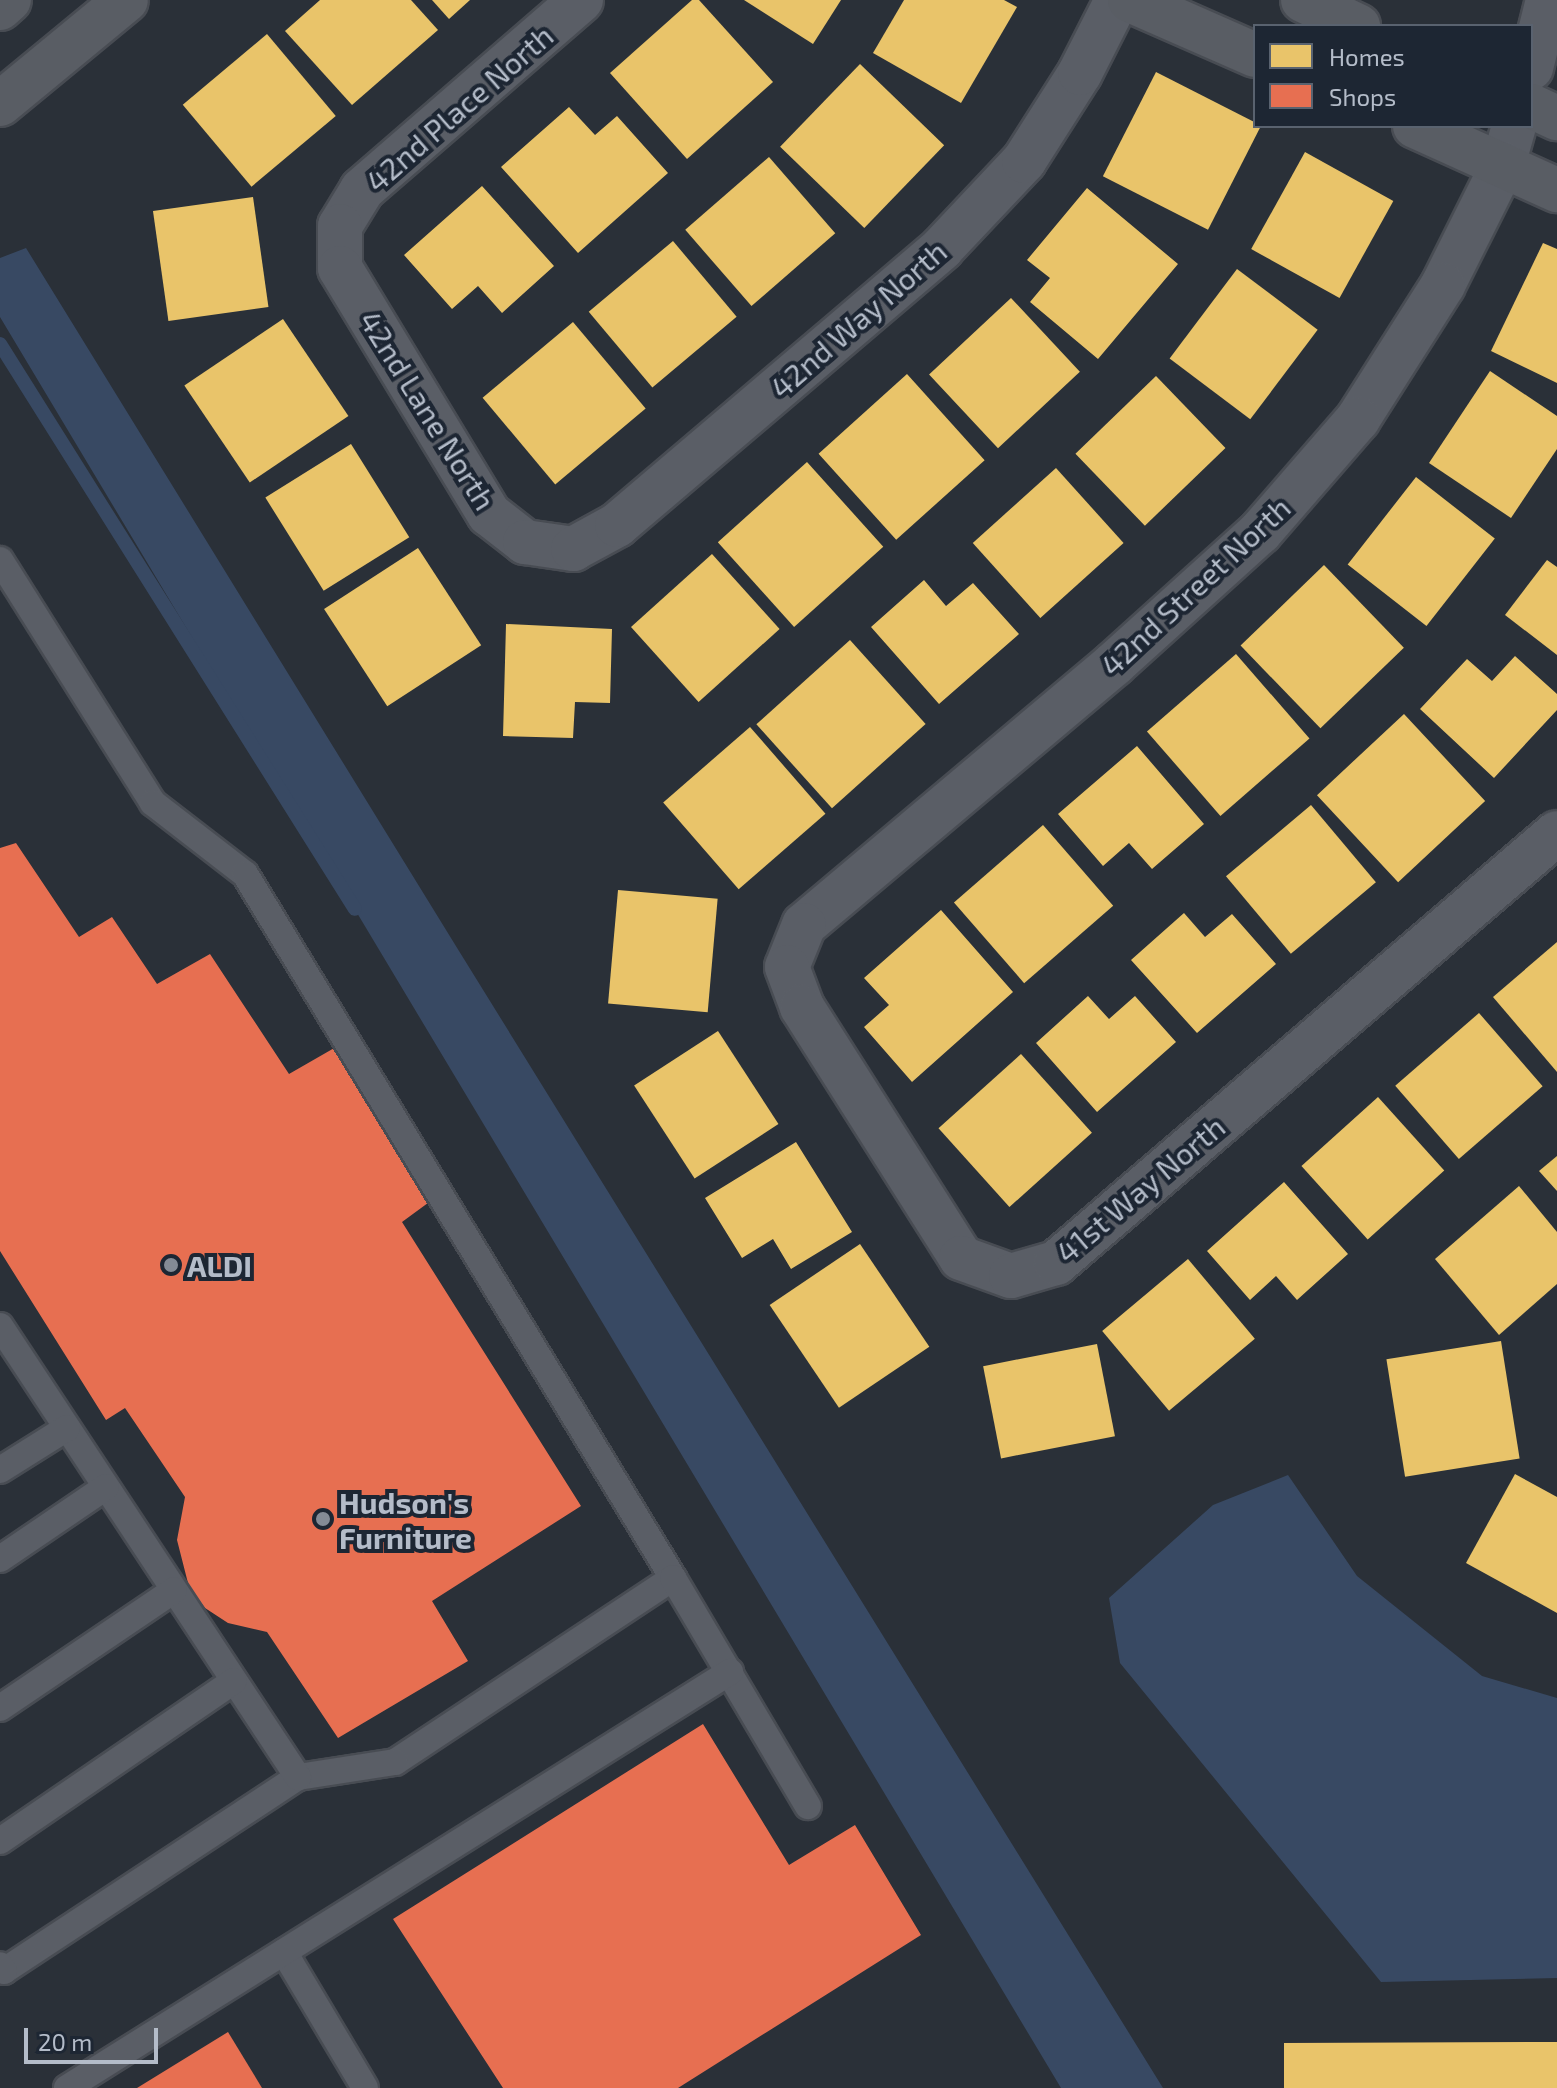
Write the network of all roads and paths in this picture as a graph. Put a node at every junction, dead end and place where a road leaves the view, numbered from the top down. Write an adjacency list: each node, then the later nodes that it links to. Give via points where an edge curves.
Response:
1 (9, 0): 8 (street)
2 (581, 0): 18 (street, 42nd Place North, via 362,190 340,226)
3 (1117, 0): 19 (street, 42nd Way North, via 1080,73 1024,161 942,248 617,525 573,549)
4 (1130, 0): 10 (street)
5 (1303, 0): 9 (street)
6 (1548, 0): 11 (street)
7 (115, 4): 12 (street)
8 (0, 8)
9 (1354, 24)
10 (1253, 54)
11 (1533, 60)
12 (0, 104)
13 (1533, 107): 14 (street)
14 (1557, 118)
15 (1424, 128): 16 (street)
16 (1508, 146): 17 (street); 22 (street, 42nd Street North, via 1443,285 1358,419 1260,532 1114,664)
17 (1557, 190)
18 (340, 268): 19 (street, 42nd Lane North, via 489,514)
19 (525, 542)
20 (0, 560): 29 (lane, via 153,803 245,874)
21 (1557, 833): 22 (street, 41st Way North, via 1056,1263 1011,1276 961,1258 802,1007 787,967)
22 (804, 925)
23 (0, 1326): 24 (lane)
24 (8, 1357): 25 (lane)
25 (67, 1428): 26 (lane); 27 (lane)
26 (0, 1470)
27 (106, 1487): 28 (lane); 30 (lane)
28 (0, 1559)
29 (673, 1578): 31 (lane); 34 (lane, via 395,1762)
30 (174, 1590): 32 (lane); 33 (lane)
31 (730, 1672): 35 (lane); 37 (lane)
32 (234, 1681): 34 (lane); 36 (lane)
33 (0, 1708)
34 (298, 1777): 38 (lane)
35 (808, 1806)
36 (0, 1841)
37 (284, 1952): 39 (lane); 40 (lane)
38 (2, 1968)
39 (67, 2088)
40 (365, 2088)

